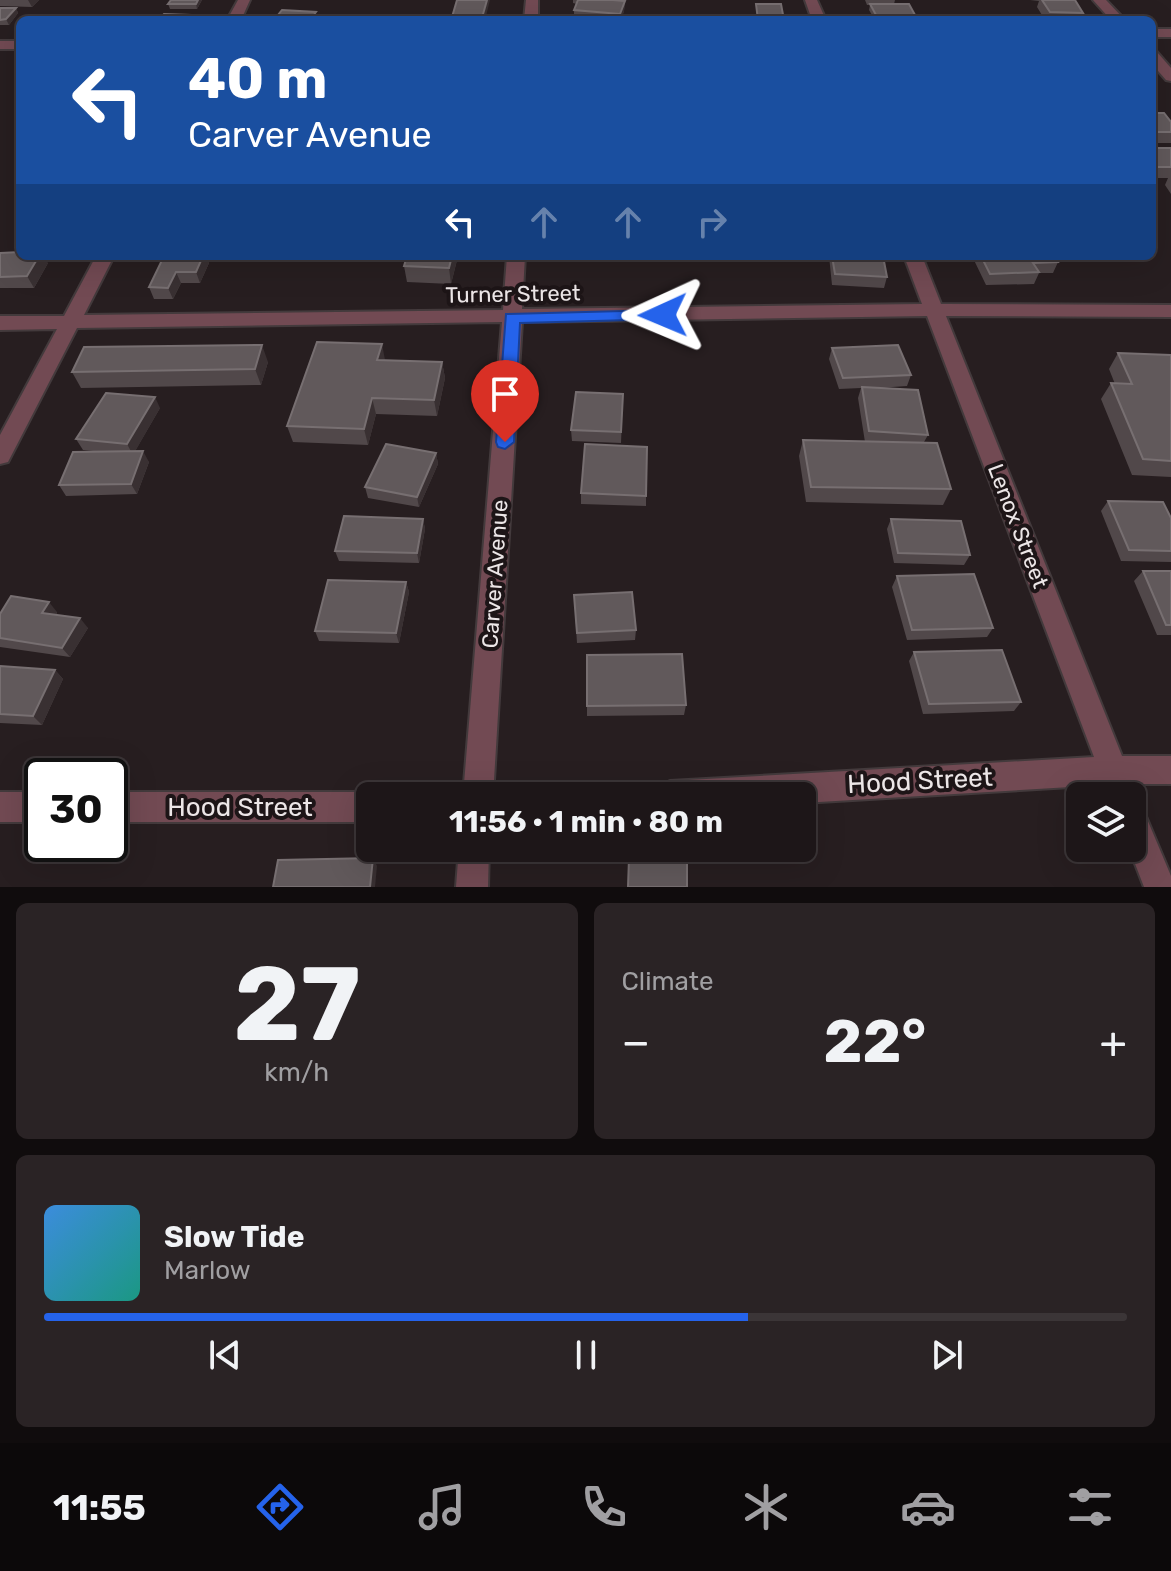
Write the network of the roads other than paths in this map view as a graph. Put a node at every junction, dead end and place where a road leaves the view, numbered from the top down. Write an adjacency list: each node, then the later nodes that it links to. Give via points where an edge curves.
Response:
1 (1099, 0): 2 (street)
2 (1114, 16)
3 (1156, 60): 4 (street)
4 (1171, 77)
5 (103, 260): 12 (street)
6 (516, 260): 10 (street, Carver Avenue)
7 (915, 260): 8 (street, Lenox Street)
8 (935, 310): 9 (street, Turner Street); 10 (street, Turner Street); 16 (street, Lenox Street)
9 (1171, 311)
10 (512, 318): 12 (street, Turner Street); 15 (street, Carver Avenue)
11 (0, 323): 12 (street, Turner Street)
12 (68, 323): 13 (street)
13 (0, 456)
14 (1171, 770): 17 (street, Hood Street)
15 (479, 782)
16 (1118, 782)
17 (1122, 782)
18 (1066, 785): 19 (street, Hood Street)
19 (816, 792)
20 (0, 807): 21 (street)
21 (24, 807)
22 (128, 807): 23 (street, Hood Street)
23 (356, 807)
24 (1146, 852): 27 (street)
25 (473, 862): 26 (street)
26 (472, 887)
27 (1160, 887)

